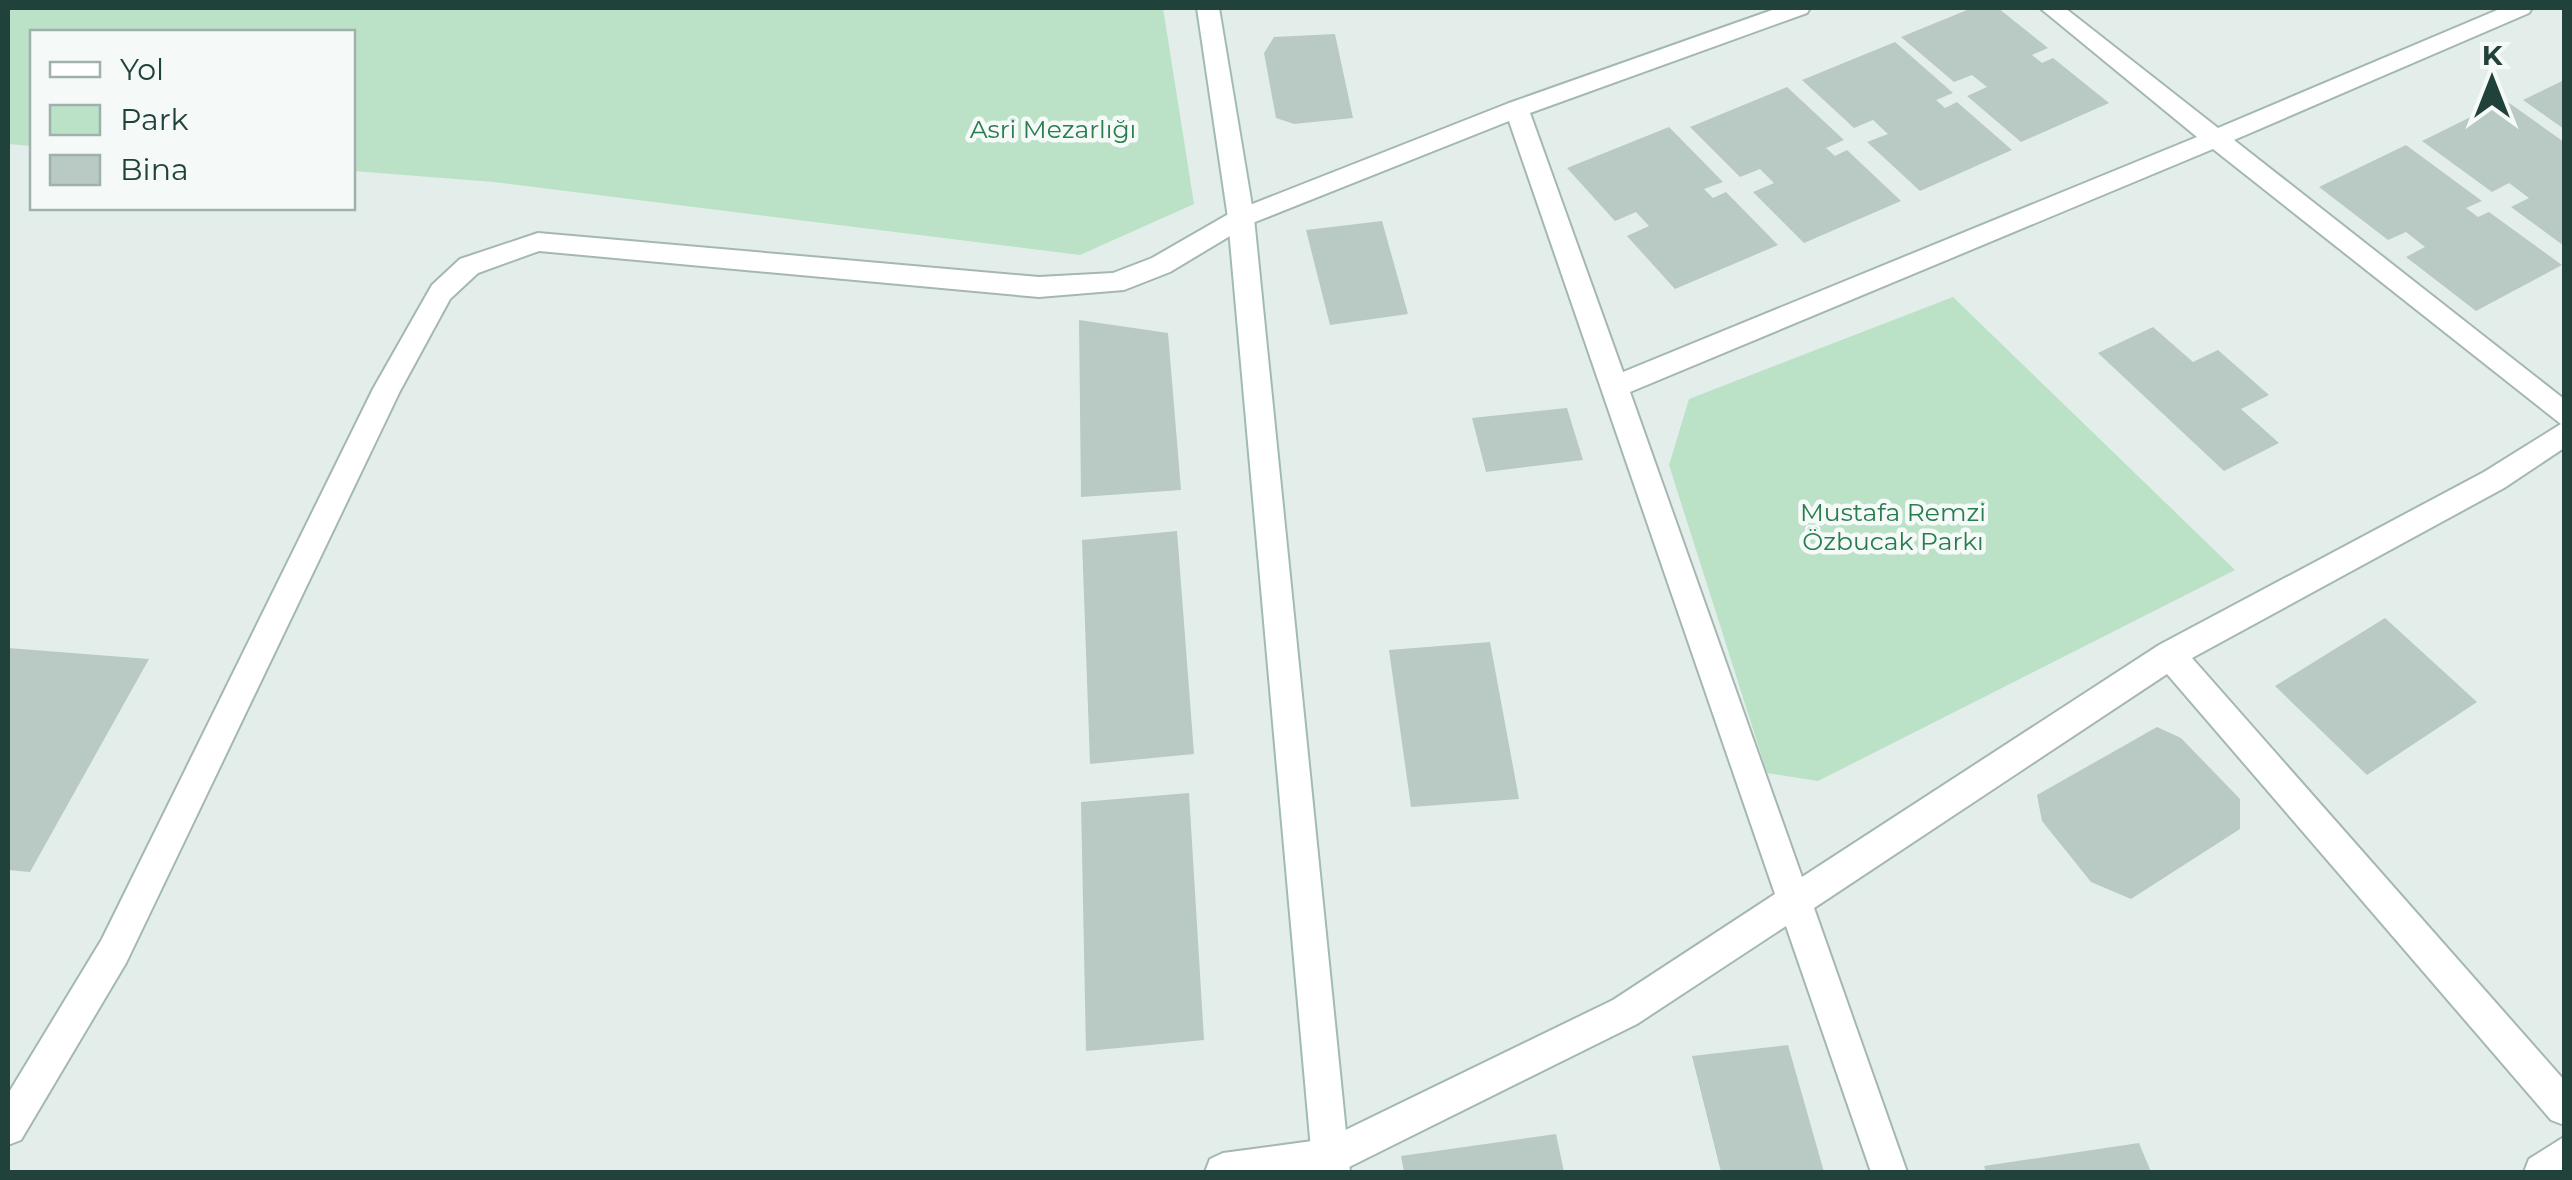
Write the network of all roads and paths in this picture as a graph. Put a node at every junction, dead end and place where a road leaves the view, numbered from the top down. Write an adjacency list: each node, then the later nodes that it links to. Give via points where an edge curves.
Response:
1 (1208, 8): 8 (street)
2 (1799, 8): 5 (street)
3 (2051, 8): 7 (street)
4 (2521, 8): 7 (street)
5 (1744, 16): 6 (street)
6 (1517, 109): 8 (street); 9 (street)
7 (2217, 138): 9 (street); 10 (street)
8 (1241, 218): 15 (street, via 1115,284 1039,287 538,242 469,266 440,292 387,389 114,951); 17 (street)
9 (1614, 387): 13 (street)
10 (2564, 414)
11 (2564, 434): 12 (street, via 2494,480)
12 (2170, 654): 13 (street); 14 (street)
13 (1795, 902): 17 (street, via 1625,1012); 19 (street)
14 (2564, 1107)
15 (8, 1127)
16 (2564, 1156): 20 (street)
17 (1331, 1165): 18 (street)
18 (1224, 1172)
19 (1888, 1172)
20 (2542, 1172)

